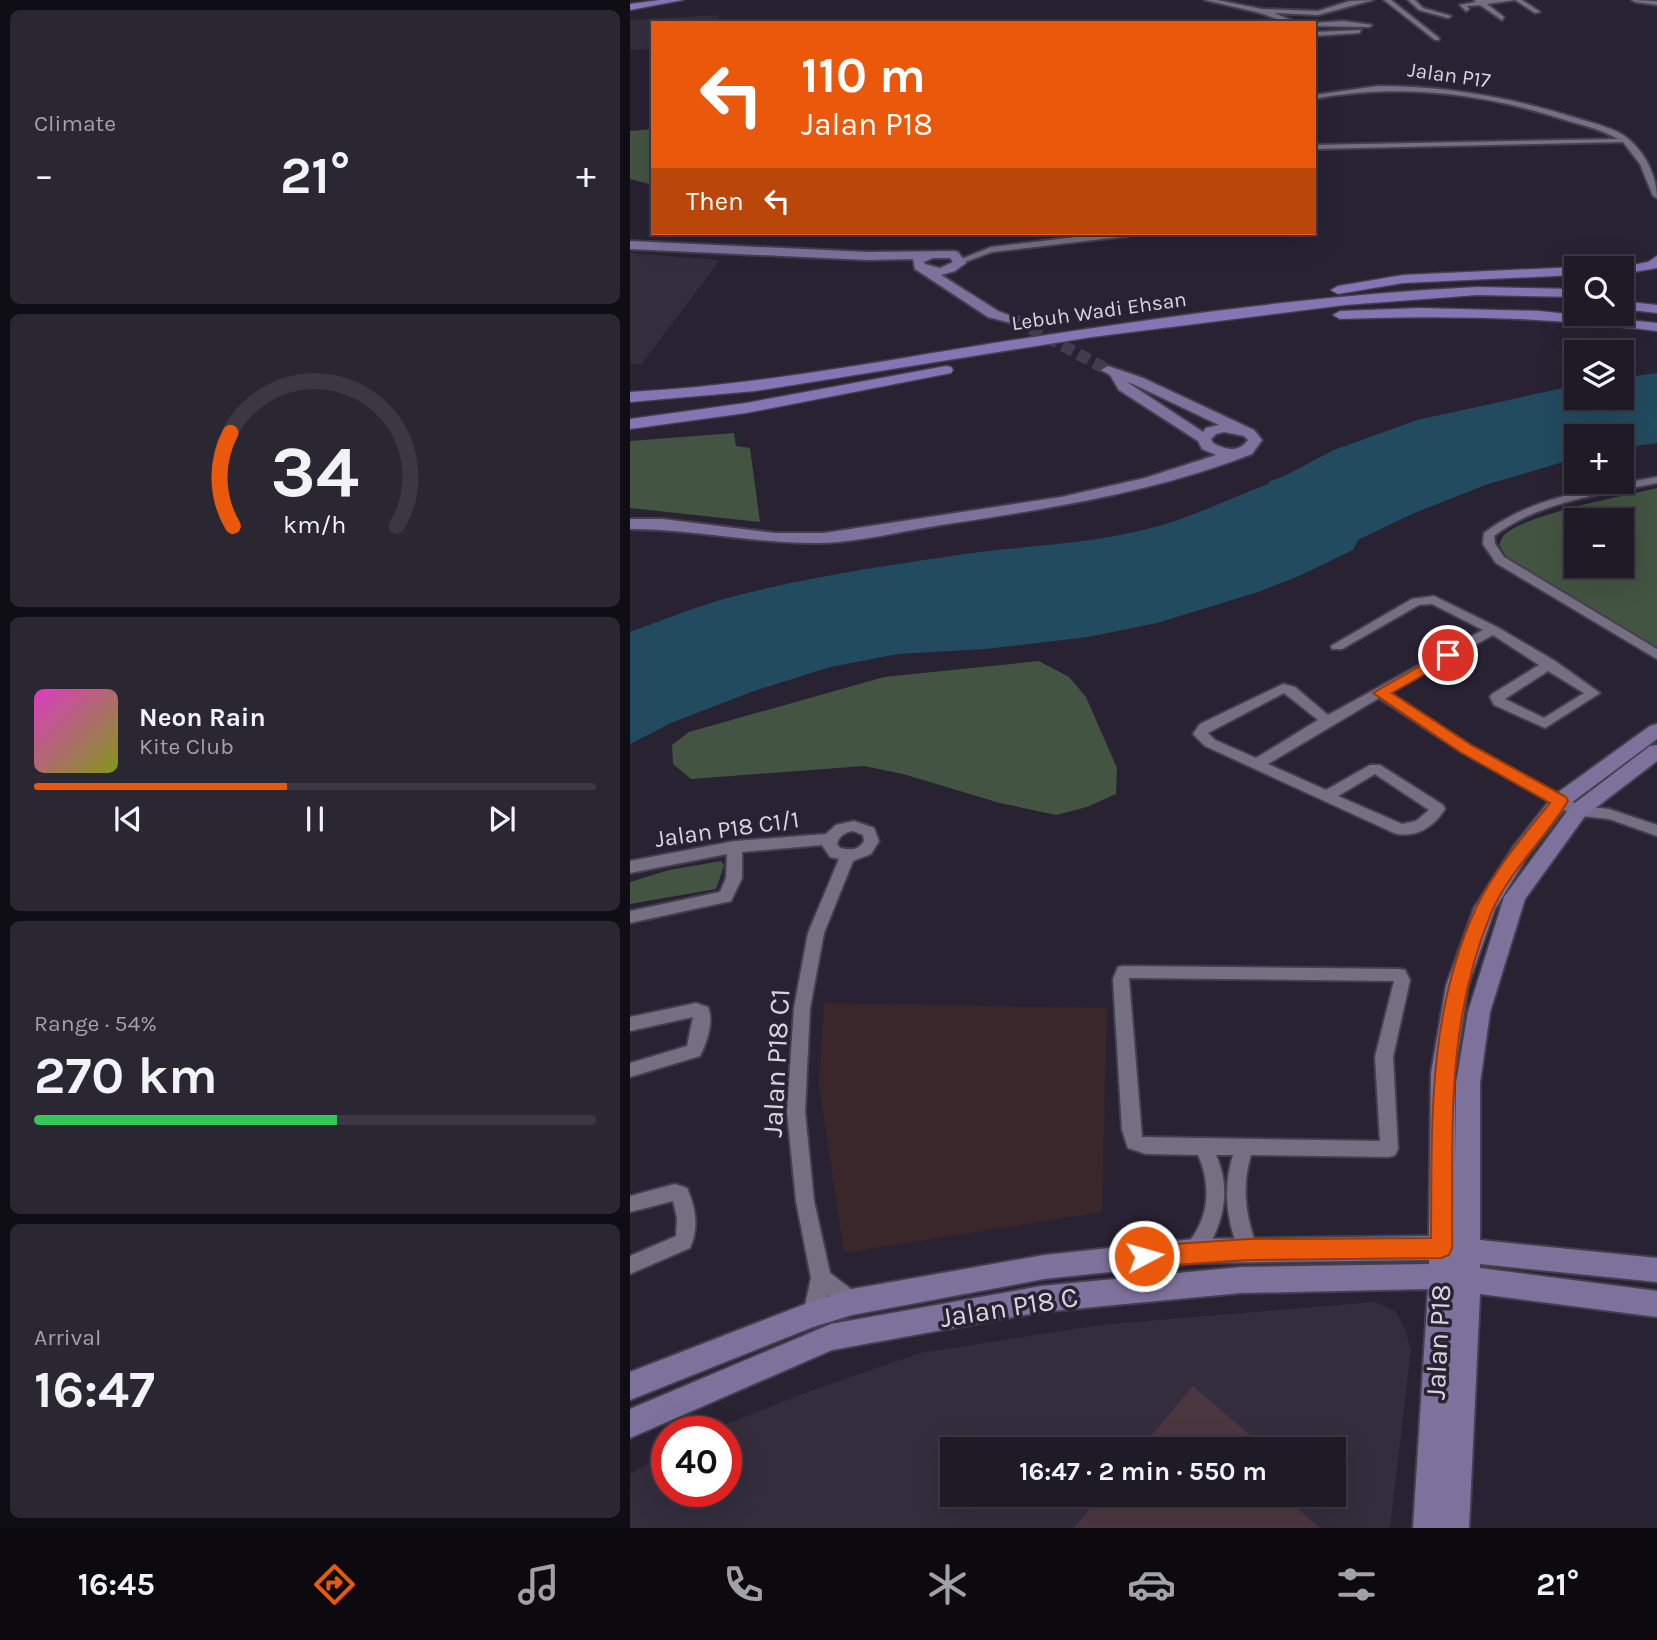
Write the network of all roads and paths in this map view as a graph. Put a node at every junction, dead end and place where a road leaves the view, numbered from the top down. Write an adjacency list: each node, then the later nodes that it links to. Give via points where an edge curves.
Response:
1 (649, 0): 12 (main road)
2 (679, 0): 12 (main road)
3 (1208, 0): 10 (street)
4 (1370, 0): 13 (street)
5 (1387, 0): 26 (street)
6 (1411, 0): 18 (street, via 1420,8)
7 (1515, 0): 9 (street); 17 (street)
8 (1636, 0): 11 (street)
9 (1478, 1): 14 (street, via 1463,5); 19 (street)
10 (1238, 3): 15 (street); 20 (street, via 1278,19)
11 (1657, 3)
12 (630, 5)
13 (1343, 5): 15 (street, via 1318,13); 16 (street)
14 (1466, 9)
15 (1262, 11): 21 (street)
16 (1361, 11)
17 (1537, 12)
18 (1448, 16)
19 (1502, 18)
20 (1271, 21)
21 (1290, 21)
22 (1316, 24): 23 (street)
23 (1369, 25)
24 (1359, 31): 25 (street)
25 (1316, 34)
26 (1437, 38)
27 (1316, 100): 28 (street, Jalan P17, via 1380,92 1470,98)
28 (1609, 132): 29 (street); 30 (street, Jalan P17)
29 (1601, 139): 30 (street); 31 (street)
30 (1629, 144): 32 (street, Jalan P17)
31 (1316, 147)
32 (1657, 196)
33 (1074, 235): 37 (street)
34 (1112, 235): 40 (street, via 991,250)
35 (630, 245): 38 (street)
36 (630, 251): 42 (street, via 853,259)
37 (946, 253): 38 (street); 40 (street, via 954,255)
38 (927, 255): 42 (street, via 918,260)
39 (1657, 260): 41 (main road)
40 (957, 265): 42 (street); 42 (street, via 954,279 960,285 1006,309 1011,318 993,314)
41 (1634, 268)
42 (924, 269)
43 (1564, 272): 50 (main road, via 1378,282)
44 (1564, 293): 50 (main road, Lebuh Wadi Ehsan, via 1455,291)
45 (1634, 298): 46 (main road)
46 (1657, 300)
47 (1564, 302): 51 (main road, Lebuh Wadi Ehsan, via 1461,301)
48 (1634, 306): 49 (main road)
49 (1657, 309)
50 (1237, 313): 53 (main road, Lebuh Wadi Ehsan)
51 (1321, 315): 52 (main road, via 1501,312); 55 (main road, Lebuh Wadi Ehsan, via 1116,342)
52 (1657, 327)
53 (884, 365): 54 (main road, via 699,383); 56 (main road, Lebuh Wadi Ehsan, via 763,386)
54 (630, 384)
55 (852, 386): 57 (main road, Lebuh Wadi Ehsan); 58 (main road, via 746,408)
56 (630, 397)
57 (630, 407)
58 (630, 424)
59 (1239, 429): 60 (street, via 1217,429); 60 (street, via 1112,372 1124,387); 61 (street, via 1255,440 1251,448)
60 (1205, 442): 61 (street, via 1222,453); 62 (street, via 1210,455)
61 (1235, 454): 62 (street)
62 (1206, 463): 66 (street, via 1149,482 1061,502 824,538 775,538)
63 (1657, 480): 69 (street, via 1578,497 1504,523 1488,535 1500,560)
64 (630, 518): 66 (street)
65 (630, 524): 66 (street)
66 (663, 524)
67 (1493, 629): 68 (street, via 1440,601 1423,600); 70 (street); 71 (street)
68 (1337, 646)
69 (1657, 655)
70 (1550, 664): 70 (street, via 1592,693 1545,724 1499,702 1501,694)
71 (1381, 693): 72 (street); 77 (street, via 1465,748)
72 (1327, 721): 75 (street); 75 (street, via 1283,688 1202,730 1203,739)
73 (1657, 730): 77 (street, Jalan P18)
74 (1657, 751): 77 (street, Jalan P18)
75 (1257, 764): 76 (street)
76 (1328, 796): 76 (street, via 1375,768 1438,809 1406,831)
77 (1569, 806): 78 (street); 91 (street, Jalan P18, via 1515,897 1479,1012 1468,1083)
78 (1657, 831)
79 (831, 839): 80 (street, Jalan P18 C1/1); 81 (street, via 831,849); 81 (street, via 848,827 869,832 872,841 866,850)
80 (734, 846): 82 (street, Jalan P18 C1/1); 83 (street, via 734,878 726,897)
81 (847, 857): 94 (street, Jalan P18 C1, via 824,907 802,1008 796,1112 804,1201)
82 (630, 867)
83 (630, 918)
84 (630, 1024): 85 (street, via 702,1012 694,1051)
85 (630, 1070)
86 (1203, 1145): 87 (street); 87 (street, via 1134,1142 1124,972 1399,975 1402,980 1384,1057 1389,1149); 90 (street, via 1212,1162 1218,1199 1214,1217)
87 (1245, 1145): 89 (street, via 1234,1185)
88 (630, 1204): 92 (street, via 676,1192 688,1223 683,1242)
89 (1248, 1250): 90 (street, Jalan P18 C); 91 (street, Jalan P18 C)
90 (1194, 1251): 95 (street, Jalan P18 C, via 1044,1267)
91 (1454, 1263): 93 (street, Jalan P18 C); 96 (street, Jalan P18 C); 99 (street, Jalan P18 C, via 1054,1297 831,1337); 100 (street, Jalan P18); 101 (street, Jalan P18)
92 (630, 1265)
93 (1657, 1270)
94 (821, 1278): 95 (street); 97 (street, Jalan P18 C1)
95 (852, 1302): 97 (street, Jalan P18 C)
96 (1657, 1304)
97 (813, 1314): 98 (street, Jalan P18 C)
98 (630, 1386)
99 (630, 1424)
100 (1428, 1528)
101 (1454, 1528)

